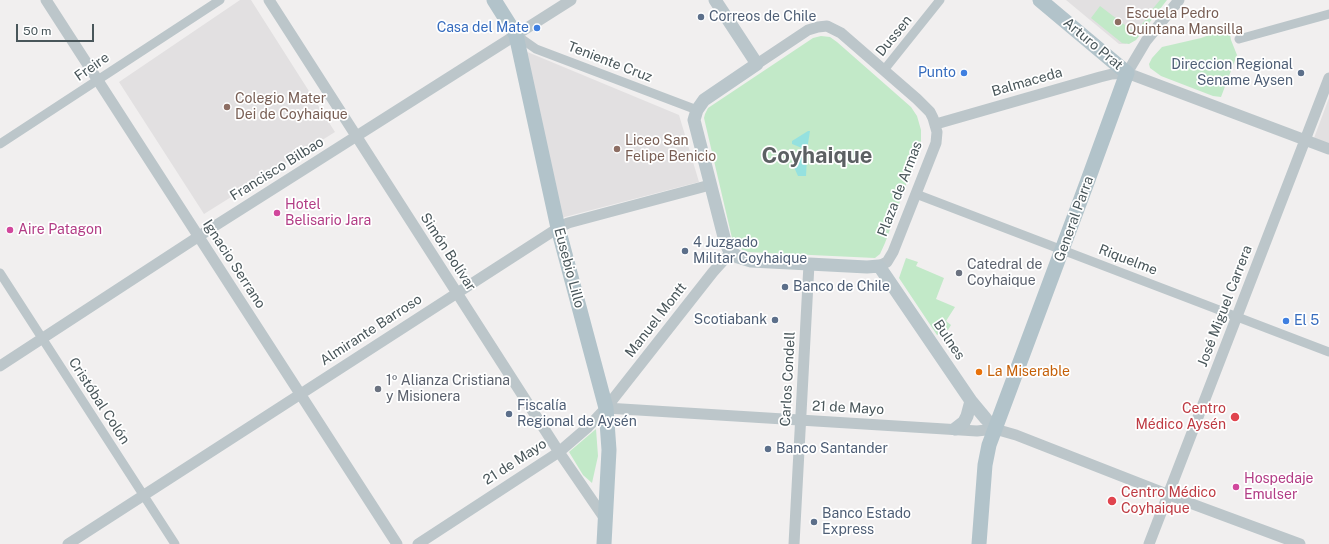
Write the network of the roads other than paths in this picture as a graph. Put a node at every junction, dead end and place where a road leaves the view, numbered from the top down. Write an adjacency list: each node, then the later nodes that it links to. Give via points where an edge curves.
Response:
1 (46, 0): 17 (street, Ignacio Serrano)
2 (220, 0): 17 (street, Freire)
3 (269, 0): 20 (street, Simón Bolívar)
4 (494, 0): 11 (main road, Eusebio Lillo)
5 (571, 0): 11 (street, Francisco Bilbao)
6 (716, 0): 13 (main road)
7 (940, 0): 14 (street, Dussen)
8 (1040, 0): 15 (main road, Arturo Prat)
9 (1179, 0): 15 (street, General Parra, via 1146,41)
10 (1329, 14): 12 (street)
11 (516, 35): 18 (street, Teniente Cruz, via 536,49); 20 (street, Francisco Bilbao); 26 (main road, Eusebio Lillo)
12 (1239, 39)
13 (757, 64): 14 (street, via 808,30 824,26 837,30); 18 (main road, via 704,100)
14 (884, 70): 19 (street, via 925,107)
15 (1127, 72): 19 (street, Balmaceda, via 1100,77); 21 (street); 28 (main road, General Parra)
16 (1329, 78): 21 (street, José Miguel Carrera)
17 (98, 81): 22 (street, Freire); 27 (street, Ignacio Serrano)
18 (697, 110): 24 (main road, via 695,126)
19 (936, 124): 25 (street, Plaza de Armas, via 936,143)
20 (356, 137): 27 (street, Francisco Bilbao); 33 (street, Simón Bolívar)
21 (1306, 140): 23 (street); 34 (street, José Miguel Carrera)
22 (0, 144)
23 (1329, 149)
24 (710, 185): 26 (street, Almirante Barroso, via 568,222); 29 (main road, via 725,241)
25 (916, 194): 28 (street, Riquelme); 31 (street, Plaza de Armas, via 893,252 887,262)
26 (558, 228): 33 (street, Almirante Barroso); 40 (main road, Eusebio Lillo)
27 (199, 238): 35 (street, Francisco Bilbao); 38 (street, Ignacio Serrano)
28 (1062, 250): 34 (street, Riquelme); 43 (main road, General Parra)
29 (731, 252): 30 (main road, via 751,261); 40 (street, Manuel Montt)
30 (809, 264): 31 (main road); 41 (street, Carlos Condell)
31 (879, 266): 39 (main road, Bulnes)
32 (0, 273): 35 (street, Cristóbal Colón)
33 (457, 293): 38 (street, Almirante Barroso); 44 (street, Simón Bolívar)
34 (1237, 317): 36 (street, Riquelme); 45 (street, José Miguel Carrera)
35 (43, 338): 37 (street, Francisco Bilbao); 46 (street, Cristóbal Colón)
36 (1329, 352)
37 (0, 366)
38 (300, 394): 46 (street, Almirante Barroso); 50 (street, Ignacio Serrano)
39 (971, 401): 42 (main road, via 964,422); 43 (main road, Bulnes)
40 (606, 408): 41 (street, 21 de Mayo); 44 (street, 21 de Mayo); 47 (main road, Eusebio Lillo, via 609,450)
41 (801, 420): 42 (street, 21 de Mayo); 53 (street, Carlos Condell)
42 (954, 429): 43 (street, 21 de Mayo)
43 (996, 429): 45 (street, 21 de Mayo); 54 (main road, General Parra, via 985,464)
44 (559, 452): 47 (street, Simón Bolívar); 51 (street, 21 de Mayo)
45 (1168, 494): 55 (street, José Miguel Carrera); 56 (street, 21 de Mayo)
46 (144, 495): 48 (street, Almirante Barroso); 49 (street, Cristóbal Colón)
47 (605, 519): 52 (main road, Eusebio Lillo)
48 (68, 544)
49 (175, 544)
50 (397, 544)
51 (418, 544)
52 (604, 544)
53 (794, 544)
54 (979, 544)
55 (1149, 544)
56 (1300, 544)

